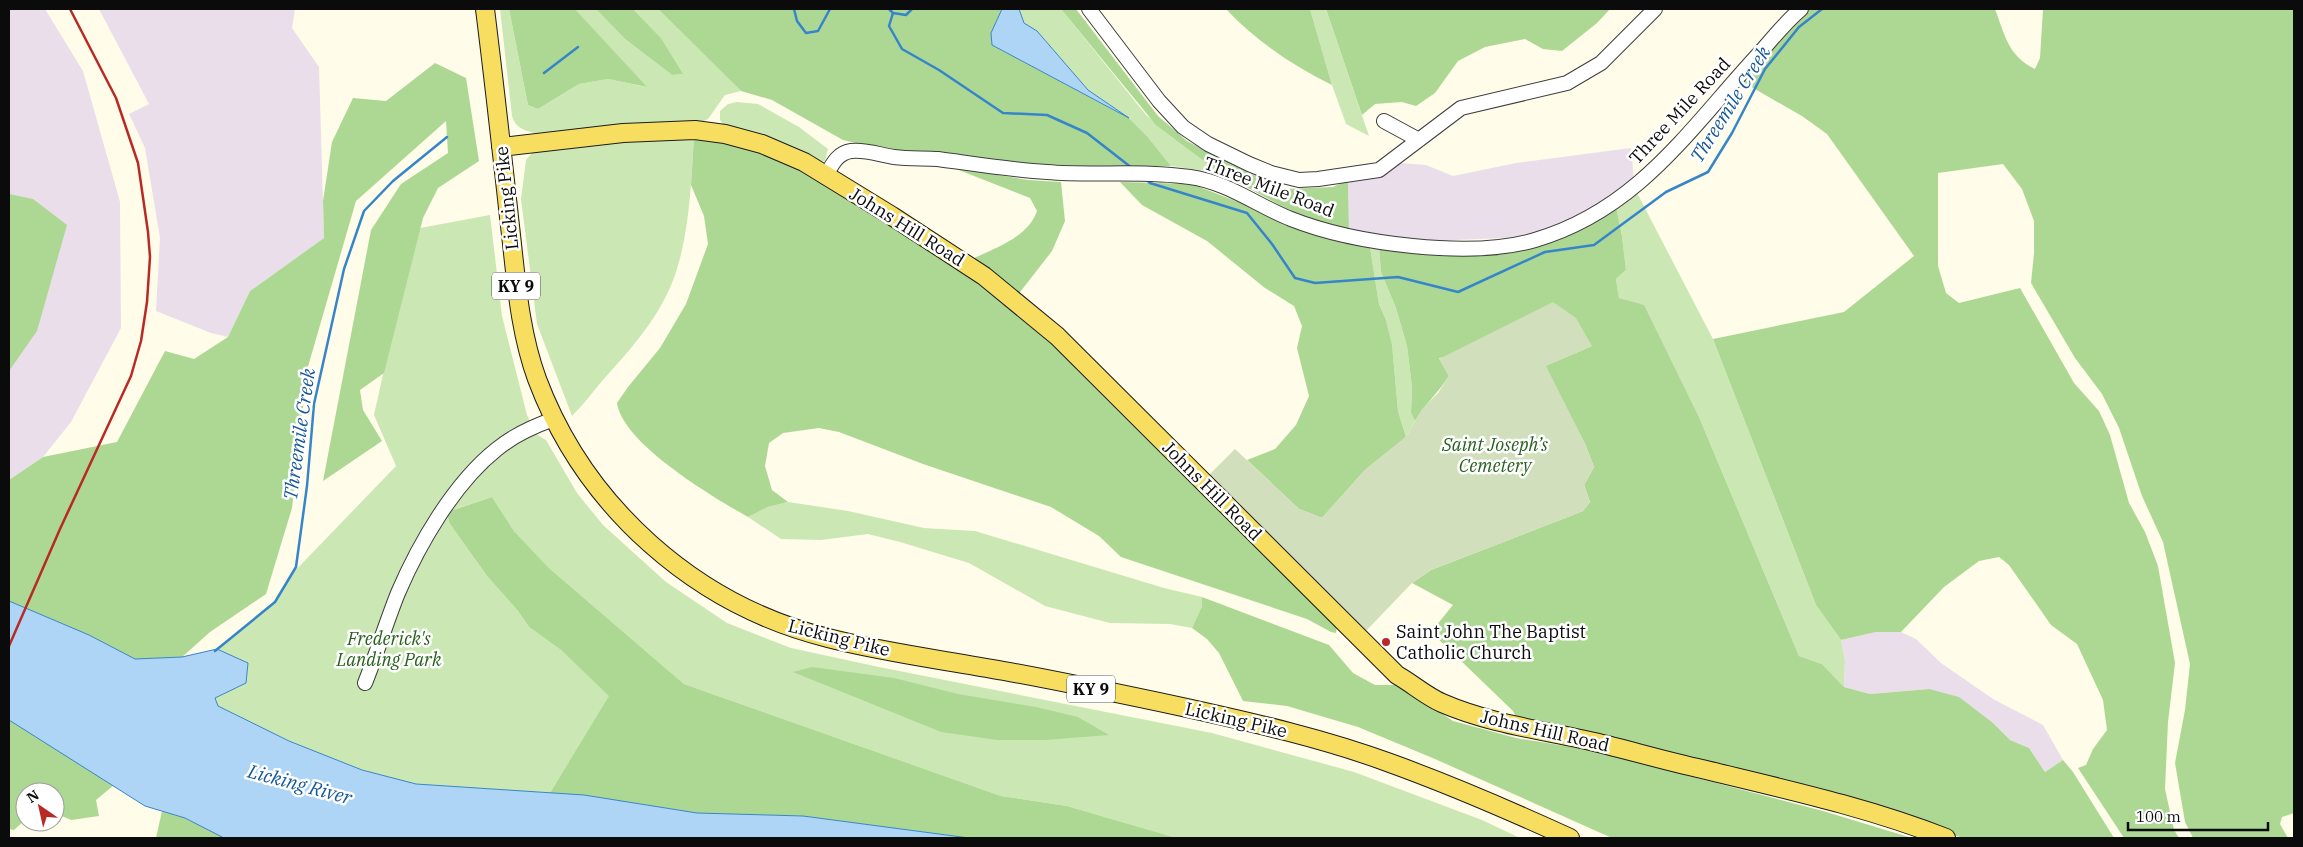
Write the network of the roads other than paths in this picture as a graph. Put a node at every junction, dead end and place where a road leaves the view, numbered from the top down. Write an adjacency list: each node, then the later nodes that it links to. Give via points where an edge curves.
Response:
1 (486, 9): 7 (main road, Licking Pike / KY 9)
2 (1089, 9): 6 (street, via 1183,127 1220,150 1271,173 1299,180 1379,170)
3 (1655, 9): 6 (street, via 1601,63 1567,83 1461,108)
4 (1801, 9): 8 (street, Three Mile Road, via 1726,89 1668,158 1646,178 1594,214 1531,242 1502,246 1434,247 1373,241 1321,230 1220,186 1174,175 1049,172 854,150 837,157)
5 (1384, 121): 6 (street)
6 (1419, 140)
7 (502, 147): 8 (main road, Johns Hill Road, via 624,133 695,130 762,144 804,162); 9 (main road, Licking Pike / KY 9, via 517,296 535,375)
8 (825, 177): 12 (main road, Johns Hill Road, via 984,276 1056,336 1397,675 1418,689 1441,702 1494,720 1783,788)
9 (554, 420): 10 (street, via 527,430 497,449 466,480 448,504 419,549 405,579); 11 (main road, Licking Pike / KY 9, via 605,497 651,545 713,591 781,624 826,638 1025,675 1286,731 1388,762)
10 (365, 683)
11 (1570, 838)
12 (1946, 838)

